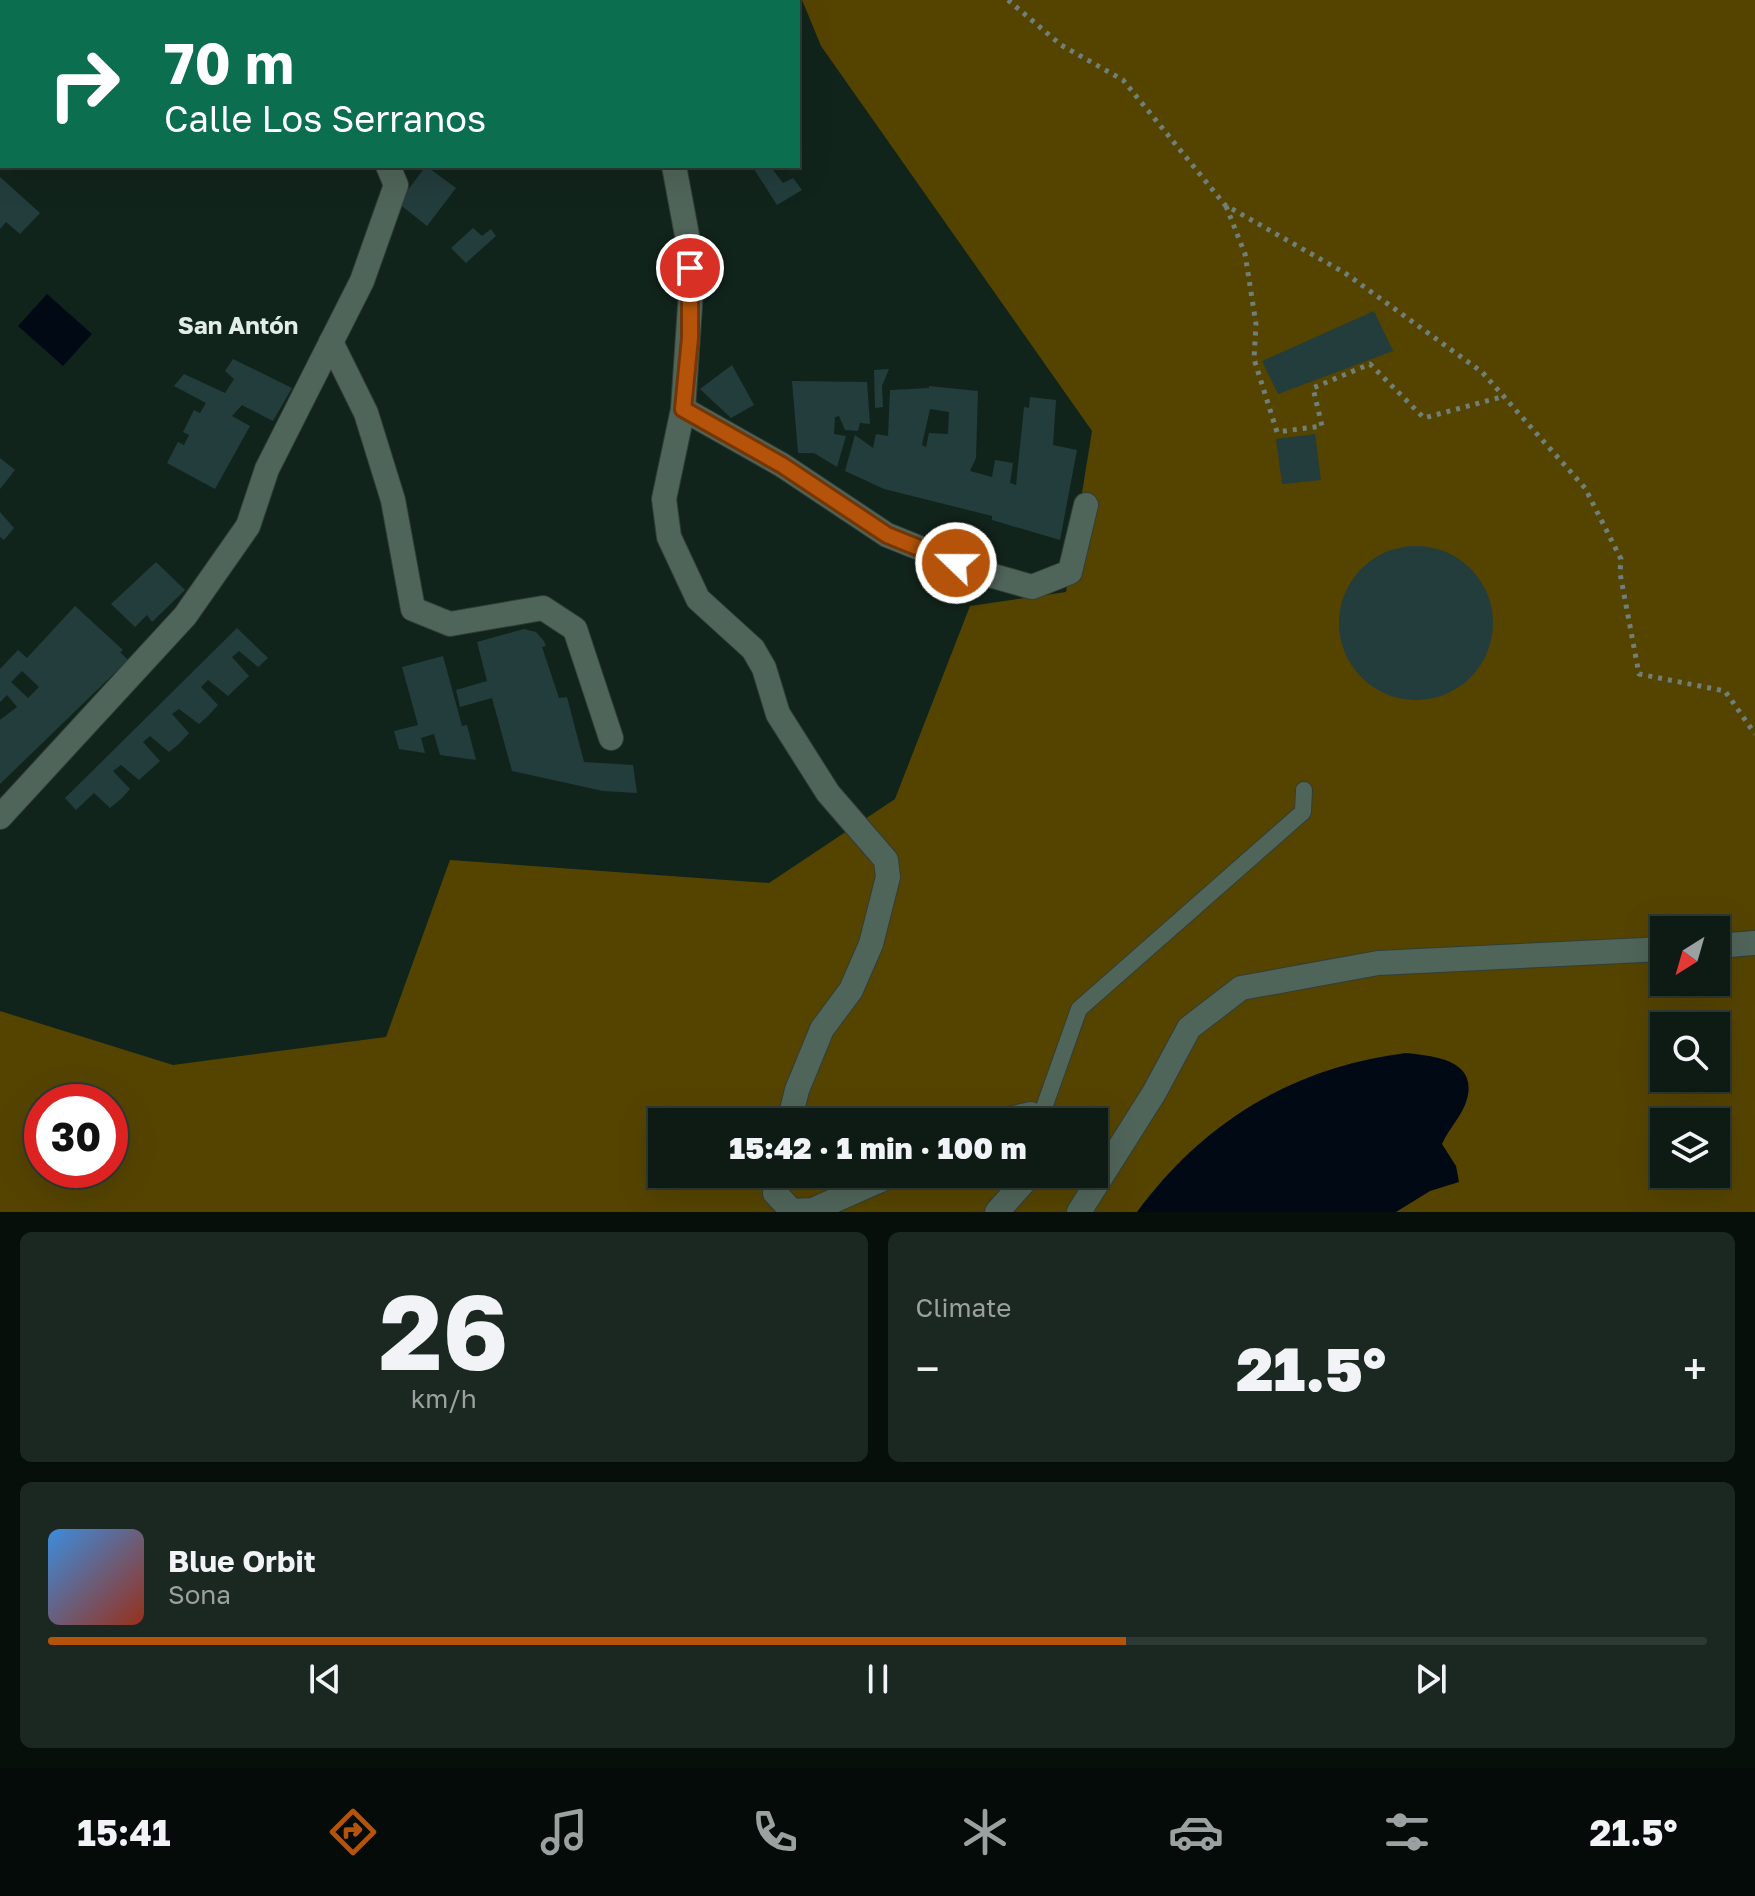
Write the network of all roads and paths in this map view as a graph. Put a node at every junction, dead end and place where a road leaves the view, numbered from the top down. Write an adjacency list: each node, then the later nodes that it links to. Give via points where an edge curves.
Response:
1 (1008, 0): 4 (path, via 1061,45 1123,80)
2 (389, 168): 5 (street, via 396,185 362,281)
3 (674, 168): 7 (street, via 689,246 691,291)
4 (1225, 205): 6 (path, via 1345,273 1482,372); 6 (path, via 1245,254 1256,324 1254,359 1277,432 1322,426 1313,388 1370,364 1424,418)
5 (331, 342): 10 (street, via 366,413 393,500 413,609 450,624 543,608 575,629); 12 (street, via 267,469 248,526 185,616)
6 (1505, 396): 9 (path, via 1585,488 1621,559 1639,674 1725,691)
7 (683, 409): 8 (street, via 782,465 887,535 1032,587 1070,572); 16 (street, via 664,499 669,537 685,576 698,599 753,649 786,727 828,793 886,860 888,877 871,944 851,990 822,1029)
8 (1086, 505)
9 (1755, 734)
10 (611, 738)
11 (1304, 790): 17 (lane, via 1303,812 1079,1009)
12 (0, 817)
13 (1755, 943): 14 (street)
14 (1730, 945)
15 (1650, 950): 22 (street, via 1378,963 1241,988 1189,1028)
16 (792, 1108)
17 (1046, 1108)
18 (776, 1188): 19 (street, via 792,1211 813,1210)
19 (862, 1188)
20 (1018, 1188): 21 (street)
21 (997, 1212)
22 (1079, 1212)

